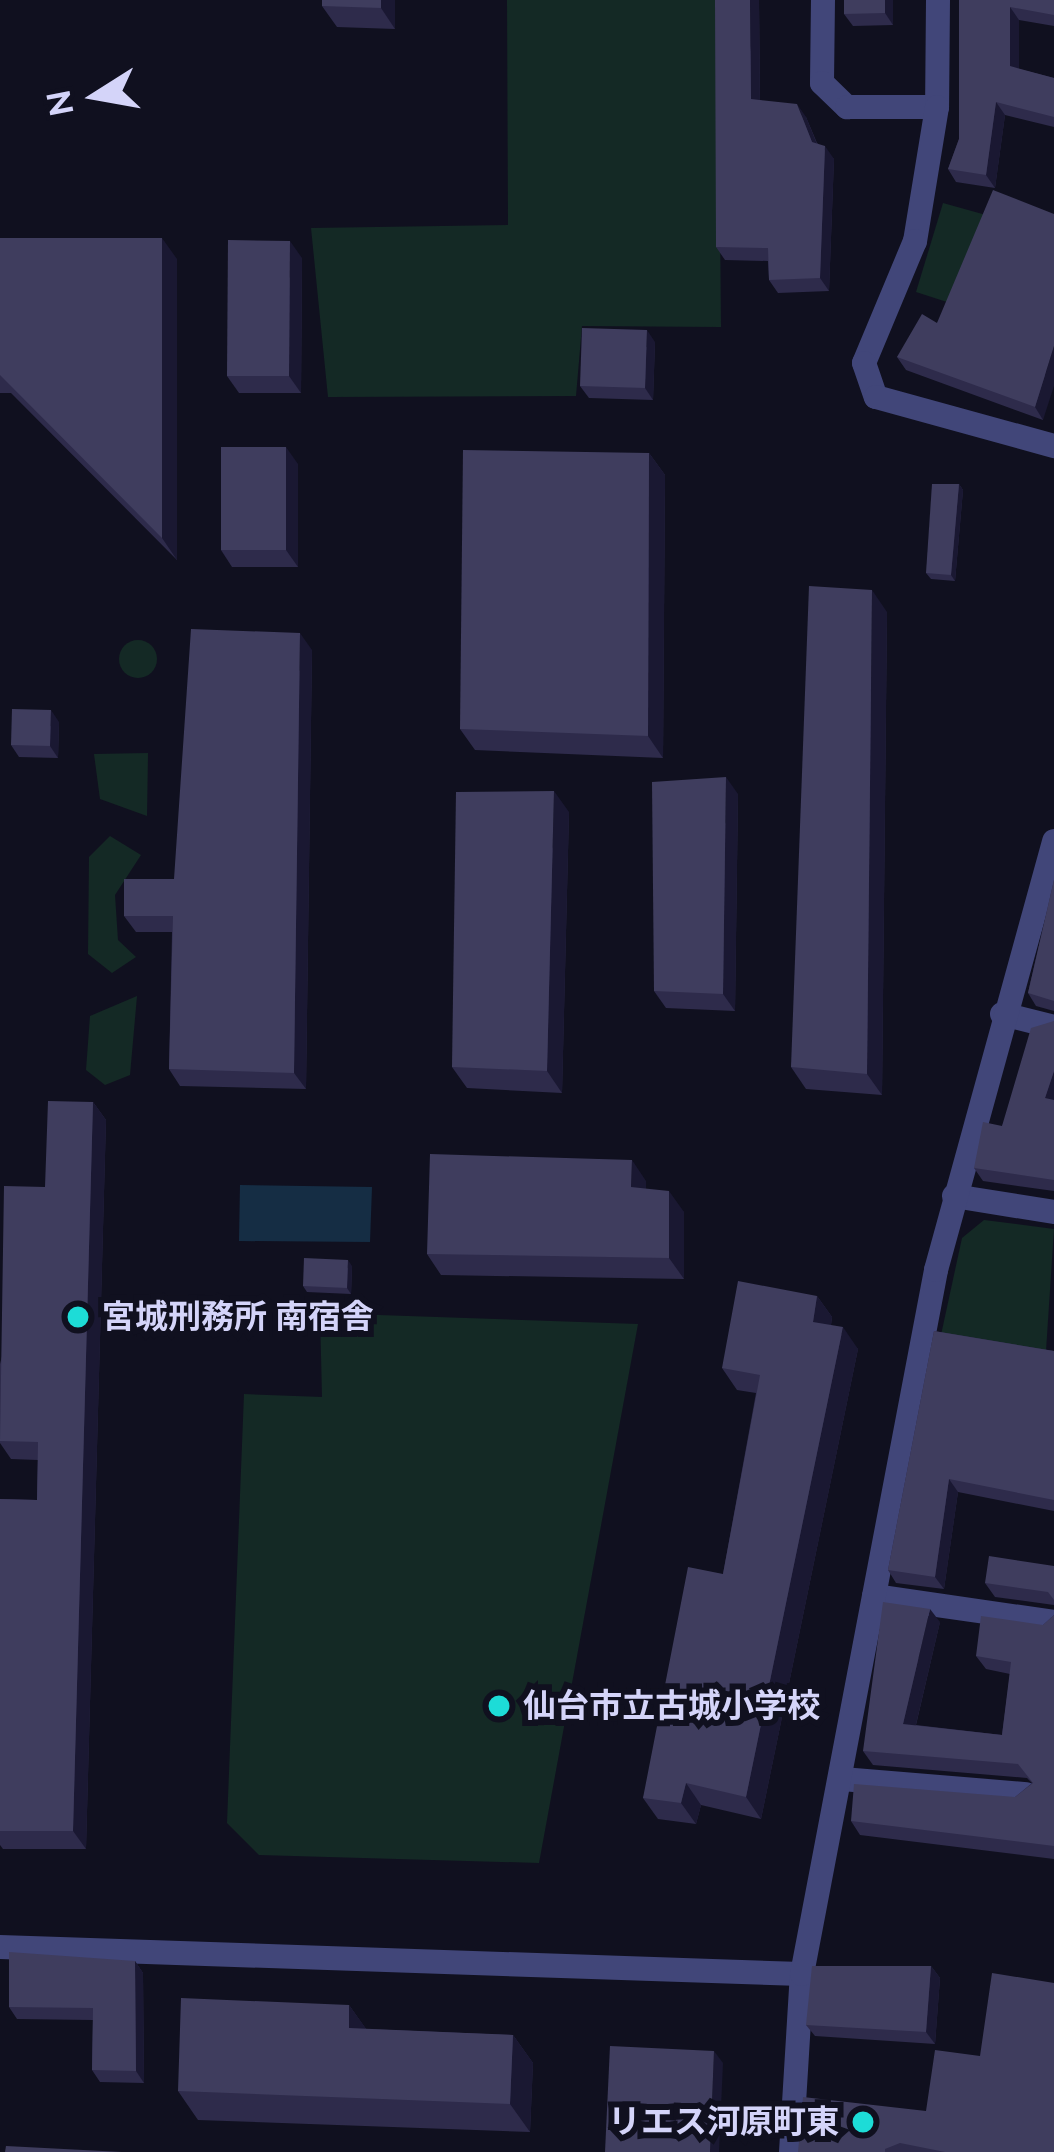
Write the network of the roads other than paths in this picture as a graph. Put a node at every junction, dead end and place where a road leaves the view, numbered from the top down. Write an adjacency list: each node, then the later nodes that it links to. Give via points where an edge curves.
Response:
1 (823, 0): 3 (street, via 822,83 847,107)
2 (938, 0): 3 (street)
3 (937, 106): 4 (street, via 915,242 864,363 876,397)
4 (1054, 446)
5 (1054, 841): 6 (street)
6 (1002, 1014): 7 (street); 8 (street)
7 (1054, 1027)
8 (954, 1196): 9 (street); 10 (street)
9 (1054, 1212)
10 (874, 1596): 11 (street); 12 (street)
11 (1054, 1622)
12 (842, 1779): 13 (street); 15 (street)
13 (1026, 1794)
14 (0, 1947): 15 (street)
15 (802, 1974): 16 (street)
16 (791, 2152)

